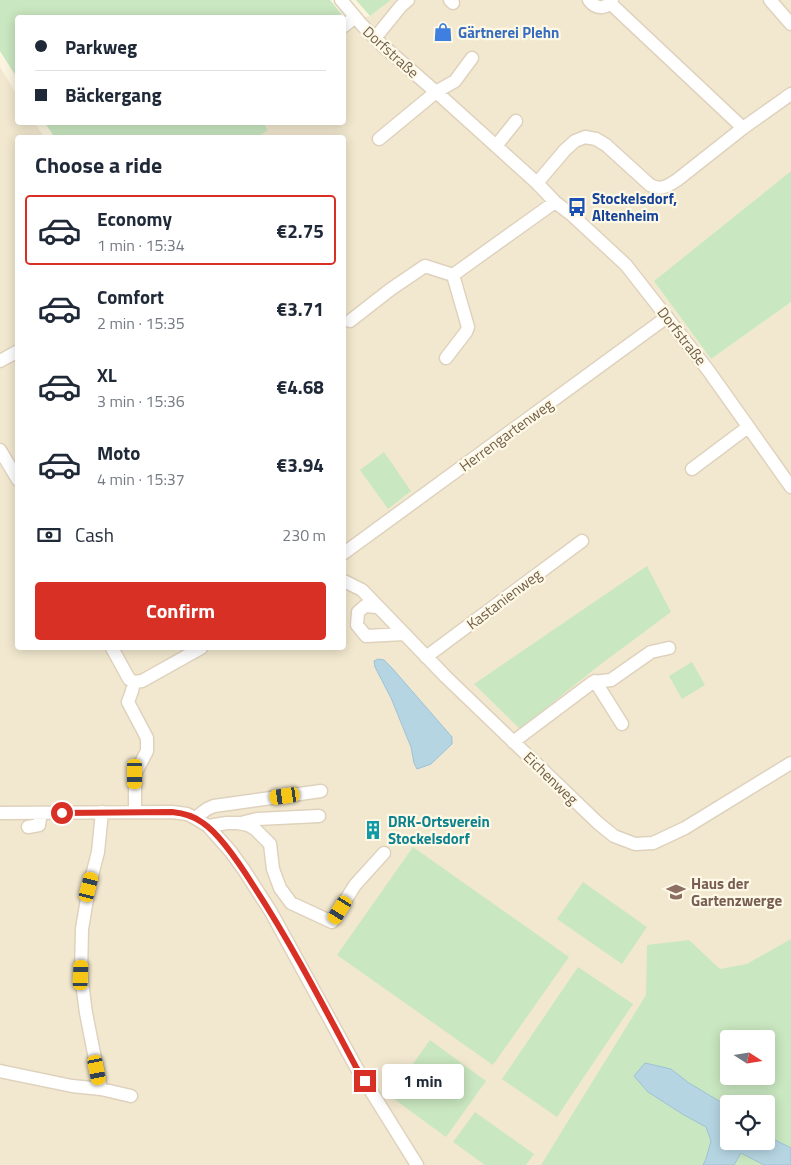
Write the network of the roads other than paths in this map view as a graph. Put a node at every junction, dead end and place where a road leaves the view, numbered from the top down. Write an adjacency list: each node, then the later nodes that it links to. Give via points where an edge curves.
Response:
1 (341, 0): 6 (street, Dorfstraße)
2 (408, 0): 9 (street)
3 (589, 0): 5 (street, via 601,8)
4 (770, 0): 8 (street)
5 (611, 2): 14 (street)
6 (355, 17): 7 (street); 9 (street, Dorfstraße)
7 (346, 24)
8 (791, 24)
9 (375, 38): 11 (street, Dorfstraße)
10 (472, 58): 11 (street, via 455,81)
11 (436, 92): 15 (street); 16 (street, Dorfstraße)
12 (791, 94): 14 (street)
13 (516, 121): 16 (street)
14 (743, 128): 17 (street, via 677,180 659,188 650,185 606,145 585,137 565,150)
15 (379, 139)
16 (496, 146): 17 (street, Dorfstraße)
17 (537, 183): 18 (street, Dorfstraße)
18 (555, 202): 19 (street); 20 (street, Dorfstraße, via 626,265)
19 (453, 275): 21 (street, via 425,266); 23 (street, via 468,327)
20 (667, 317): 25 (street, Dorfstraße); 31 (street, Herrengartenweg)
21 (350, 321)
22 (15, 352): 24 (street)
23 (446, 358)
24 (0, 360)
25 (748, 427): 27 (street); 29 (street, Dorfstraße)
26 (0, 450): 28 (street)
27 (692, 469)
28 (15, 475)
29 (791, 487)
30 (582, 542): 38 (street, Kastanienweg)
31 (346, 552)
32 (346, 582): 33 (street, Eichenweg, via 362,590)
33 (377, 607): 34 (street, Eichenweg); 34 (street, via 365,606 358,612 357,626 366,636)
34 (404, 634): 38 (street, Eichenweg)
35 (669, 648): 39 (street, via 651,652 611,680)
36 (113, 650): 40 (street, via 129,679)
37 (197, 650): 40 (street, via 142,681)
38 (426, 657): 42 (street, Eichenweg)
39 (595, 681): 41 (street); 42 (street)
40 (134, 682): 46 (street, via 128,702 147,738 146,751 135,774)
41 (622, 724)
42 (513, 742): 43 (street, Eichenweg, via 598,823 614,836 635,844 653,843 685,828)
43 (791, 763)
44 (320, 791): 50 (street, via 214,806)
45 (102, 812): 46 (street); 48 (street); 56 (street, via 98,852 82,929 81,975)
46 (135, 812): 50 (street, via 172,812)
47 (0, 813): 48 (street)
48 (41, 813): 53 (street, via 40,825)
49 (319, 816): 51 (street)
50 (195, 818): 52 (street)
51 (238, 823): 52 (street); 54 (street, via 255,829 270,844 280,888 291,903 332,922 355,885)
52 (208, 826): 58 (street, via 240,864 271,912 356,1067)
53 (28, 827)
54 (384, 853)
55 (0, 1071): 56 (street)
56 (101, 1089): 57 (street)
57 (131, 1096)
58 (417, 1165)

